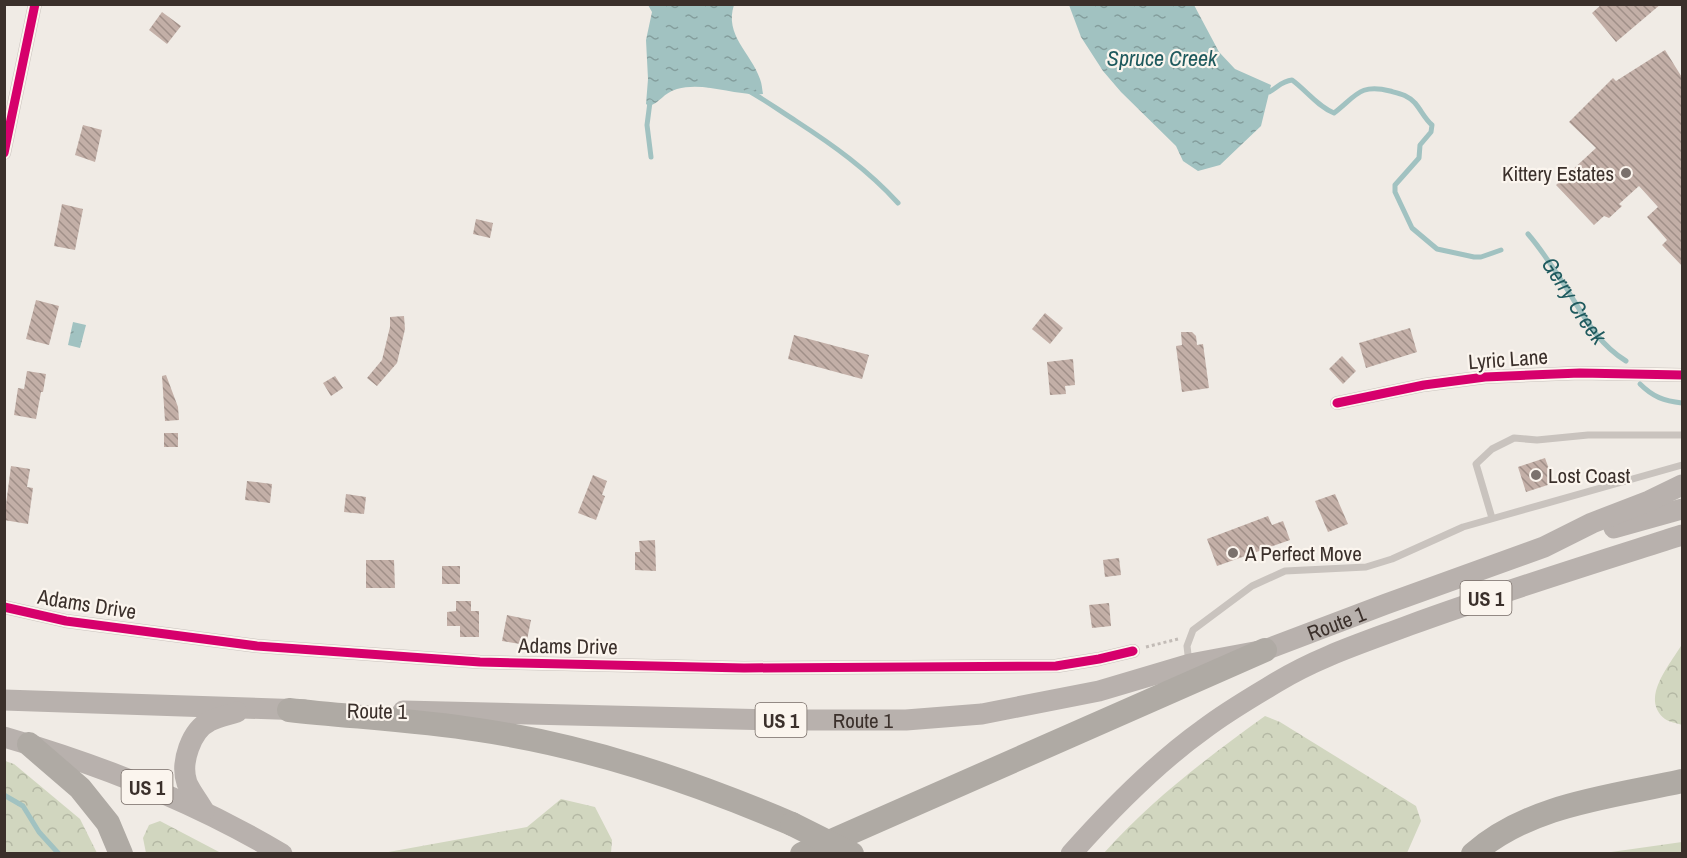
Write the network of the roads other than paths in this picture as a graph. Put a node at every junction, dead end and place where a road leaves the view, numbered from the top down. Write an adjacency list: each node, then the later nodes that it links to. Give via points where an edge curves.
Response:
1 (35, 4): 2 (street)
2 (4, 153)
3 (1683, 375): 4 (street, Lyric Lane, via 1580,373 1485,377)
4 (1337, 403)
5 (1683, 435): 9 (lane, via 1514,438 1492,449 1476,464)
6 (1683, 465): 9 (lane)
7 (1683, 485): 11 (main road, Route 1 / US 1)
8 (1683, 509): 11 (main road)
9 (1492, 518): 15 (lane, via 1366,567 1285,571 1252,586 1193,630 1187,646)
10 (1677, 537): 27 (main road, Route 1 / US 1, via 1446,612 1340,651 1298,671 1204,729 1150,774)
11 (1544, 547): 13 (main road, Route 1 / US 1)
12 (4, 608): 14 (street, Adams Drive, via 66,621 257,646 480,662 744,668 1056,666)
13 (1265, 650): 15 (main road, Route 1 / US 1); 25 (highway)
14 (1133, 651)
15 (1190, 664): 18 (main road, Route 1 / US 1, via 1087,693 982,714 906,720)
16 (4, 700): 17 (main road, Route 1 / US 1)
17 (252, 707): 18 (main road, Route 1 / US 1); 22 (main road, via 208,722 188,750 187,782)
18 (289, 710): 26 (highway, bridge, via 478,730 605,756 730,797)
19 (4, 737): 20 (main road, US 1)
20 (29, 744): 22 (main road, US 1, via 112,772); 23 (highway, via 80,788 108,823)
21 (1683, 781): 28 (highway, via 1543,814 1504,830)
22 (204, 811): 24 (main road, US 1)
23 (121, 854)
24 (282, 854)
25 (802, 854)
26 (852, 854)
27 (1071, 854)
28 (1473, 854)

